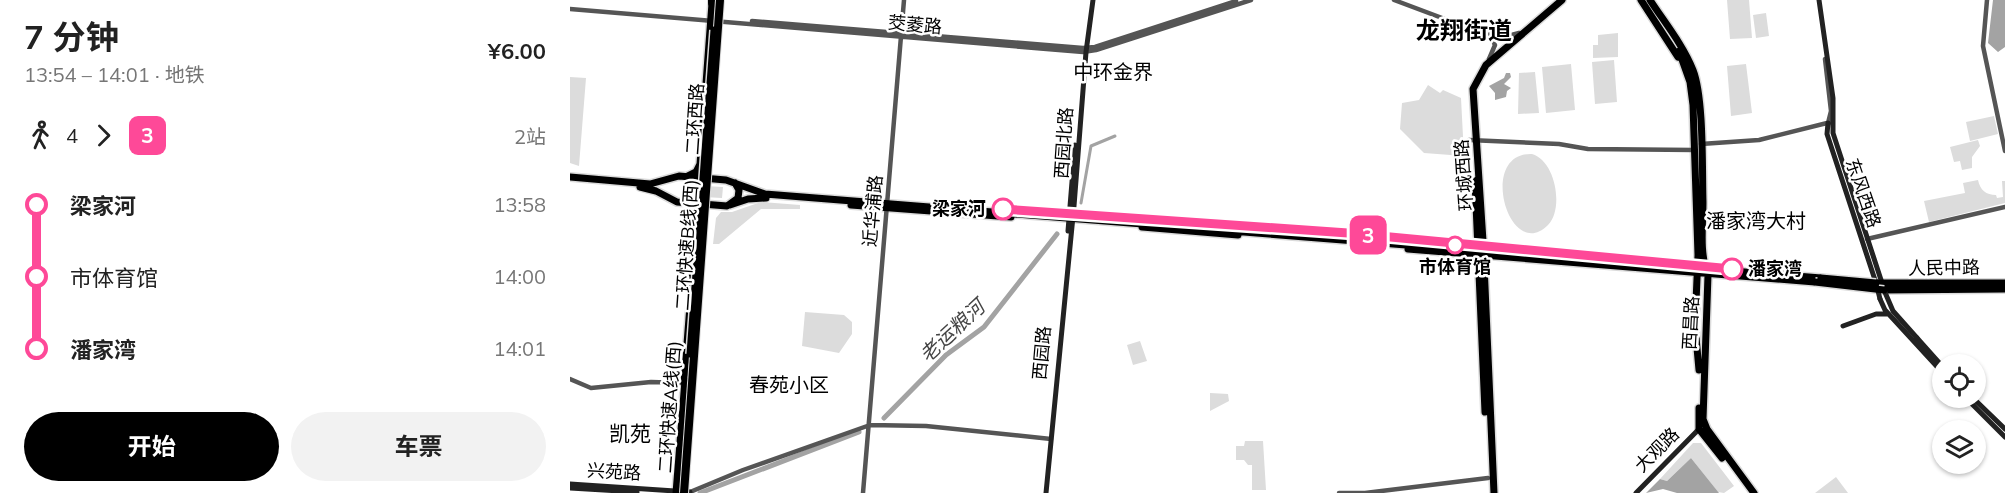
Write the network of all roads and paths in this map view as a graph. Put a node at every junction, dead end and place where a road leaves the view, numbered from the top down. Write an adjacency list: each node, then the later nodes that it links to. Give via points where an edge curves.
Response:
1 (904, 0): 15 (street, 近华浦路)
2 (1092, 0): 16 (main road, 西园北路)
3 (1241, 0): 16 (street, 茭菱路)
4 (1251, 0): 16 (street, 茭菱路)
5 (1396, 0): 14 (street, via 1495,36); 17 (street, via 1490,36 1495,45)
6 (1557, 0): 14 (main road, 环城西路)
7 (1562, 0): 20 (main road, 环城西路, via 1479,75 1473,91)
8 (1646, 0): 18 (main road, 西昌路); 18 (main road, 西昌路, via 1683,50)
9 (1818, 0): 19 (main road, 东风西路, via 1831,79)
10 (1987, 0): 25 (street, via 1983,46)
11 (716, 1): 13 (main road); 67 (highway, 二环快速A线(西), bridge)
12 (570, 8): 13 (street, 茭菱路)
13 (716, 20): 15 (street, 茭菱路); 21 (main road); 22 (main road); 51 (main road, 二环西路, bridge)
14 (1519, 33): 17 (main road, 环城西路)
15 (901, 35): 16 (street, 茭菱路); 32 (street, 近华浦路)
16 (1085, 50): 34 (main road, 西园北路)
17 (1489, 59): 20 (main road, 环城西路, via 1478,69 1470,86)
18 (1689, 68): 23 (main road, 西昌路, via 1696,85); 24 (main road, 西昌路)
19 (1831, 122): 23 (street, via 1759,140); 37 (main road, 东风西路); 38 (main road, 东风西路, via 1827,134)
20 (1472, 140): 24 (street, via 1588,149); 39 (main road, 环城西路)
21 (702, 142): 22 (main road, via 707,147); 26 (main road, via 698,170)
22 (712, 142): 28 (main road, via 711,170)
23 (1701, 144): 41 (main road, 西昌路)
24 (1694, 150): 40 (main road, 西昌路)
25 (2005, 151)
26 (680, 176): 27 (main road, via 650,184); 28 (main road); 30 (main road, via 668,187)
27 (570, 177)
28 (729, 181): 31 (main road, via 738,188 739,195); 32 (main road, via 762,194)
29 (570, 182): 30 (main road, via 646,188)
30 (677, 201): 31 (main road); 35 (main road, via 695,208)
31 (727, 205): 32 (main road, via 761,198); 36 (main road, via 708,211)
32 (887, 206): 34 (main road, 人民中路); 59 (street, 近华浦路)
33 (2005, 207): 37 (street)
34 (1071, 219): 39 (main road, 人民中路); 63 (main road, 西园路)
35 (696, 228): 36 (main road, via 700,224); 56 (main road)
36 (706, 229): 55 (main road)
37 (1867, 239): 38 (main road, 东风西路)
38 (1868, 247): 43 (main road, 东风西路)
39 (1481, 253): 40 (main road, 人民中路); 64 (main road, 环城西路); 71 (main road, 环城西路)
40 (1696, 271): 41 (main road, 人民中路); 60 (main road, 西昌路)
41 (1707, 271): 43 (main road, 人民中路, bridge); 74 (main road, 西昌路, via 1703,419)
42 (2005, 282): 44 (main road, 人民中路)
43 (1880, 286): 44 (main road, 人民中路); 46 (main road, 东风西路, bridge); 50 (main road, 东风西路, bridge, via 1893,311)
44 (1930, 287): 45 (main road, 人民中路)
45 (2005, 289)
46 (1880, 299): 47 (main road); 48 (main road, 东风西路)
47 (1876, 314): 48 (main road); 49 (main road)
48 (1888, 315): 50 (main road, 东风西路)
49 (1843, 326)
50 (1916, 340): 52 (main road, 东风西路); 53 (main road, 东风西路)
51 (692, 354): 55 (main road, 二环西路); 56 (main road, 二环西路)
52 (1932, 356)
53 (1932, 360)
54 (570, 380): 56 (street, via 591,388 651,382)
55 (694, 383): 67 (main road, 二环西路)
56 (684, 384): 67 (main road, 二环西路)
57 (1976, 408): 62 (main road)
58 (1983, 408): 61 (main road)
59 (870, 424): 63 (street); 67 (street); 68 (street, 近华浦路)
60 (1699, 429): 72 (main road, 大观路); 73 (main road)
61 (2005, 429)
62 (2005, 438)
63 (1050, 439): 69 (main road, 西园路)
64 (1488, 478): 70 (street); 71 (main road, 环城西路)
65 (570, 486): 66 (main road, 兴苑路); 67 (main road, 兴苑路)
66 (654, 493)
67 (683, 493)
68 (862, 493)
69 (1045, 493)
70 (1339, 493)
71 (1492, 493)
72 (1636, 493)
73 (1749, 493)
74 (1754, 493)

